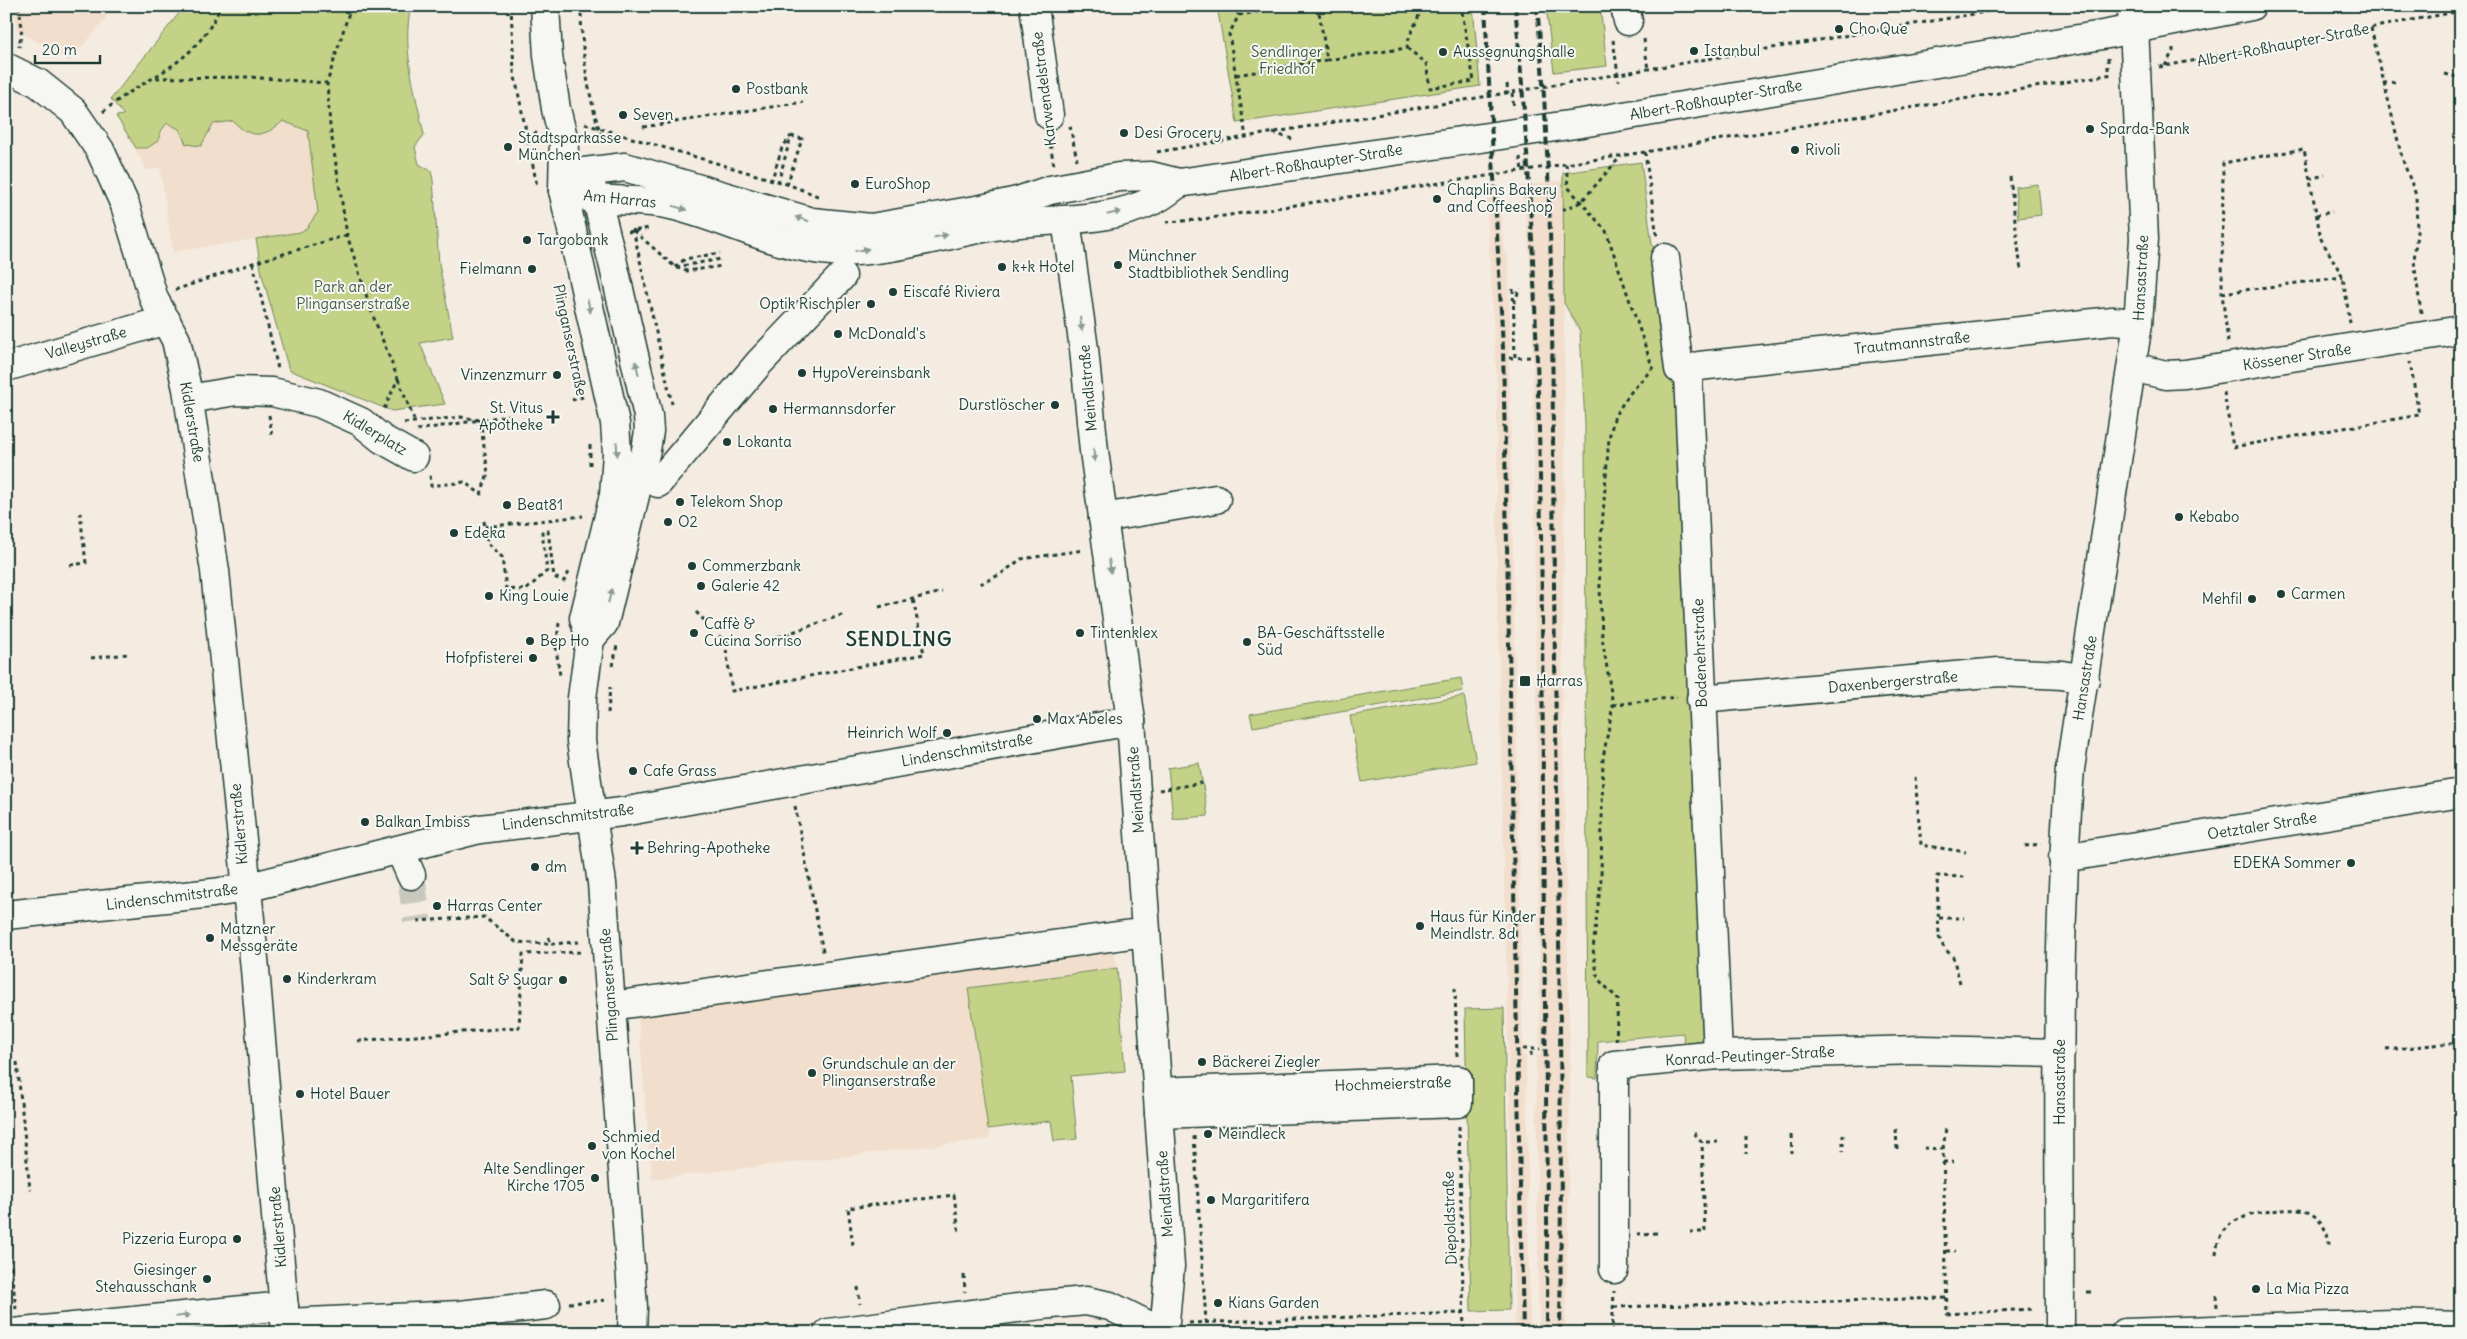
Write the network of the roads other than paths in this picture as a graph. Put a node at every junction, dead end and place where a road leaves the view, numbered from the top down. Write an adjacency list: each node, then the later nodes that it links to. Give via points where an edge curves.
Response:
1 (545, 6): 7 (street, Plinganserstraße, via 548,56)
2 (1034, 6): 6 (street, Karwendelstraße)
3 (2251, 6): 4 (street, Albert-Roßhaupter-Straße)
4 (2133, 17): 9 (street, Albert-Roßhaupter-Straße, via 2108,34 1582,123); 17 (street, Hansastraße, via 2144,239)
5 (8, 68): 16 (street, Kidlerstraße, via 56,96 86,127 126,205 153,296)
6 (1049, 115)
7 (564, 141): 8 (street, Plinganserstraße); 10 (street, Plinganserstraße)
8 (584, 172): 10 (street, Am Harras); 11 (street, Plinganserstraße); 13 (street, Am Harras, one-way to 8, via 812,222 640,170 612,167)
9 (1179, 184): 12 (street, Albert-Roßhaupter-Straße, one-way to 9, via 1125,211 1154,200); 13 (street, Albert-Roßhaupter-Straße, via 1151,176 1050,190)
10 (551, 191): 11 (street, Am Harras); 27 (street, Plinganserstraße, one-way to 27, via 615,423 614,495 584,565 584,618)
11 (597, 200): 13 (street, Am Harras, one-way to 13, via 646,200 672,205 817,249 847,252); 27 (street, Plinganserstraße, one-way to 11, via 604,623 649,431)
12 (1066, 220): 13 (street, Albert-Roßhaupter-Straße, one-way to 12); 26 (street, Meindlstraße, one-way to 26)
13 (892, 235)
14 (1665, 258): 21 (street, Bodenehrstraße)
15 (842, 276): 24 (street, via 759,363)
16 (166, 320): 19 (street, Valleystraße); 22 (street, Kidlerstraße, via 176,340)
17 (2138, 323): 20 (street, Hansastraße); 21 (street, Trautmannstraße, via 2112,321)
18 (2461, 330): 20 (street, Kössener Straße, via 2226,369 2166,375)
19 (6, 367)
20 (2132, 367): 28 (street, Hansastraße)
21 (1684, 369): 29 (street, Bodenehrstraße)
22 (189, 399): 23 (street, Kidlerplatz, via 236,391 272,392 320,403); 36 (street, Kidlerstraße, via 215,571)
23 (418, 453)
24 (658, 482)
25 (1216, 499): 26 (street)
26 (1103, 518): 30 (street, Meindlstraße, one-way to 30)
27 (590, 639): 32 (street, Plinganserstraße, via 582,698 581,742)
28 (2085, 680): 29 (street, Daxenbergerstraße, via 2062,675 1999,672); 34 (street, Hansastraße)
29 (1701, 699): 41 (street, Bodenehrstraße)
30 (1131, 721): 32 (street, Lindenschmitstraße); 38 (street, Meindlstraße)
31 (2461, 793): 34 (street, Oetztaler Straße)
32 (592, 815): 33 (street, Lindenschmitstraße, via 480,829); 39 (street, Plinganserstraße, via 602,883)
33 (400, 850): 35 (street); 36 (street, Lindenschmitstraße)
34 (2054, 851): 40 (street, Hansastraße)
35 (411, 875)
36 (246, 888): 37 (street, Lindenschmitstraße); 45 (street, Kidlerstraße)
37 (6, 914)
38 (1146, 932): 39 (street); 42 (street, Meindlstraße)
39 (611, 1006): 50 (street, Plinganserstraße)
40 (2060, 1053): 41 (street, Konrad-Peutinger-Straße, via 1921,1050); 52 (street, Hansastraße)
41 (1718, 1055): 43 (street, Konrad-Peutinger-Straße, via 1614,1065)
42 (1158, 1103): 42 (street, Hochmeierstraße, via 1458,1092 1192,1113); 47 (street, Meindlstraße, via 1170,1266)
43 (1614, 1269)
44 (546, 1305): 45 (street, via 460,1315)
45 (285, 1321): 49 (street, one-way to 45)
46 (2461, 1326): 48 (street, via 2392,1324)
47 (1165, 1330): 51 (street, via 1110,1306 1086,1301)
48 (2275, 1330): 53 (street)
49 (13, 1333)
50 (632, 1333)
51 (828, 1333)
52 (2060, 1333)
53 (2125, 1333)

